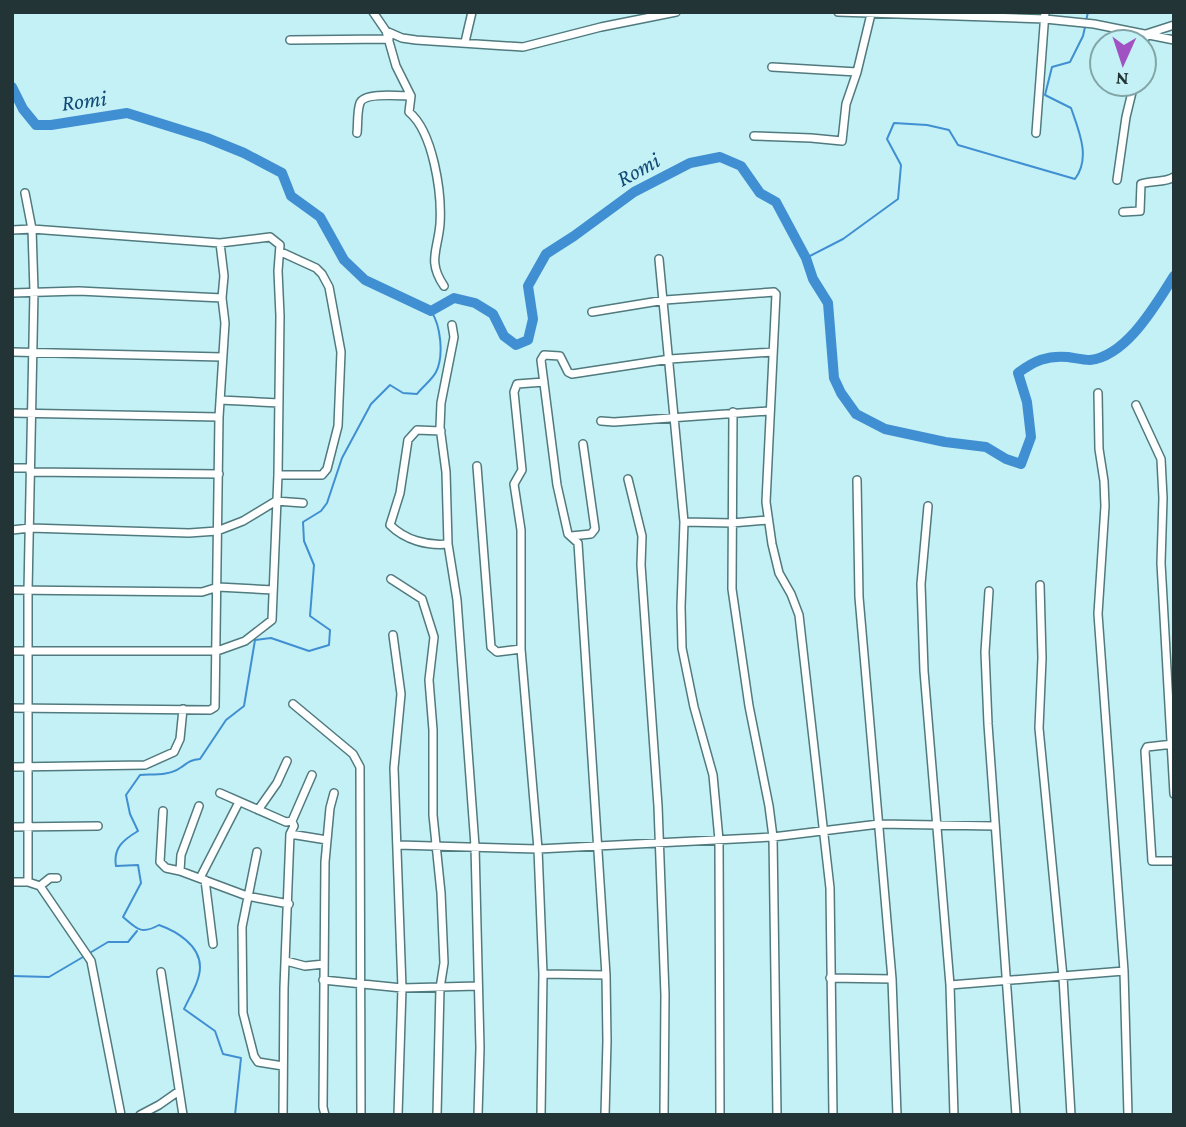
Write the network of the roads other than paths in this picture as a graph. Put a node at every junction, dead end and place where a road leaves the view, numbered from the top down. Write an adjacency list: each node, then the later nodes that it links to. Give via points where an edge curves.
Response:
1 (373, 12): 13 (street)
2 (472, 12): 15 (street)
3 (676, 12): 15 (street, via 523,47)
4 (838, 12): 6 (street)
5 (1077, 12): 9 (street)
6 (871, 14): 7 (street); 17 (street)
7 (894, 14): 8 (street)
8 (1045, 16): 9 (street); 21 (street)
9 (1079, 22): 11 (street)
10 (1174, 25): 12 (street)
11 (1109, 28)
12 (1158, 32)
13 (387, 35): 14 (street); 15 (street); 18 (street)
14 (290, 40)
15 (465, 42)
16 (772, 67): 17 (street)
17 (857, 72): 22 (street, via 846,103 842,141)
18 (411, 96): 20 (street, via 363,98); 32 (street, via 409,112 419,120 433,158 440,225 433,253 436,275)
19 (1131, 98): 24 (street)
20 (358, 133)
21 (1036, 133)
22 (754, 136)
23 (1174, 177): 26 (street, via 1141,184 1140,211)
24 (1117, 180)
25 (25, 193): 27 (street)
26 (1123, 212)
27 (32, 229): 28 (street); 29 (street); 33 (street)
28 (12, 230)
29 (220, 243): 30 (street, via 270,237 280,244); 35 (street)
30 (281, 252): 47 (street); 62 (street, via 322,274 329,287 341,352 338,426 327,469 313,477)
31 (659, 259): 36 (street)
32 (443, 286)
33 (34, 291): 34 (street); 35 (street); 40 (street)
34 (12, 293)
35 (222, 298): 42 (street)
36 (665, 300): 37 (street); 41 (street, via 774,292); 43 (street)
37 (592, 312)
38 (453, 325): 56 (street)
39 (12, 352): 40 (street)
40 (33, 352): 42 (street); 52 (street)
41 (773, 352): 43 (street); 49 (street)
42 (222, 356): 46 (street)
43 (670, 359): 44 (street, via 572,374 560,356 544,355); 53 (street)
44 (544, 383): 74 (street, via 557,485); 84 (street, via 517,384 514,392 522,470 514,484 521,530)
45 (1098, 393): 135 (street, via 1105,506 1098,614)
46 (220, 400): 47 (street); 54 (street)
47 (279, 404): 62 (street)
48 (1136, 405): 92 (street, via 1161,459 1160,563)
49 (769, 411): 50 (street); 68 (street)
50 (733, 412): 53 (street); 70 (street)
51 (12, 413): 52 (street)
52 (33, 413): 54 (street); 60 (street)
53 (674, 416): 55 (street); 69 (street)
54 (219, 417): 61 (street)
55 (601, 421)
56 (441, 431): 75 (street); 75 (street, via 417,430 408,440 390,525 426,544)
57 (583, 444): 74 (street, via 594,529 591,534)
58 (477, 466): 84 (street, via 491,647 496,652)
59 (12, 468): 60 (street)
60 (30, 470): 61 (street); 71 (street)
61 (219, 474): 73 (street)
62 (278, 475): 65 (street)
63 (628, 479): 116 (street, via 642,536)
64 (857, 480): 105 (street, via 859,597)
65 (276, 502): 66 (street); 73 (street); 80 (street)
66 (303, 503)
67 (928, 506): 106 (street, via 921,584)
68 (768, 520): 70 (street); 111 (street, via 779,573 799,615)
69 (684, 522): 70 (street); 115 (street, via 682,648 713,775)
70 (732, 523): 113 (street, via 732,589)
71 (30, 528): 72 (street); 73 (street); 81 (street)
72 (12, 530)
73 (216, 531): 78 (street)
74 (570, 536): 119 (street, via 578,543)
75 (449, 544): 118 (street)
76 (391, 579): 120 (street, via 422,599 434,636 429,680)
77 (1040, 585): 139 (street, via 1039,728)
78 (218, 587): 80 (street); 81 (street, via 202,592); 87 (street)
79 (12, 590): 81 (street)
80 (273, 590): 87 (street, via 272,620 245,641)
81 (28, 591): 86 (street)
82 (989, 591): 107 (street, via 985,652)
83 (393, 635): 117 (street, via 401,694 394,768)
84 (521, 649): 121 (street)
85 (12, 651): 86 (street)
86 (29, 651): 87 (street); 90 (street)
87 (217, 651): 91 (street, via 215,707)
88 (293, 705): 144 (street, via 358,761)
89 (12, 708): 90 (street)
90 (29, 708): 91 (street); 95 (street)
91 (184, 709): 95 (street, via 174,752 145,765)
92 (1172, 744): 99 (street); 123 (street, via 1144,751 1152,861)
93 (287, 761): 102 (street)
94 (12, 767): 95 (street)
95 (28, 767): 108 (street)
96 (312, 775): 104 (street)
97 (220, 793): 100 (street)
98 (334, 793): 114 (street)
99 (1174, 794)
100 (239, 802): 102 (street); 126 (street)
101 (199, 806): 124 (street, via 181,855)
102 (258, 810): 104 (street)
103 (163, 811): 124 (street, via 160,862)
104 (292, 821): 112 (street)
105 (879, 824): 106 (street); 111 (street); 141 (street)
106 (937, 824): 107 (street); 145 (street)
107 (995, 825): 143 (street)
108 (27, 826): 109 (street); 110 (street); 127 (street)
109 (12, 827)
110 (98, 827)
111 (825, 831): 113 (street); 140 (street)
112 (290, 834): 114 (street); 131 (street)
113 (773, 837): 115 (street); 164 (street)
114 (327, 840): 134 (street)
115 (719, 840): 116 (street); 163 (street)
116 (659, 842): 119 (street); 162 (street)
117 (398, 845): 120 (street); 147 (street)
118 (475, 846): 120 (street); 121 (street); 146 (street)
119 (599, 846): 121 (street); 138 (street)
120 (435, 847): 148 (street, via 444,963)
121 (538, 849): 137 (street)
122 (257, 852): 130 (street)
123 (1174, 861)
124 (180, 871): 126 (street)
125 (57, 878): 129 (street)
126 (202, 879): 130 (street); 132 (street)
127 (28, 881): 128 (street); 129 (street)
128 (12, 882)
129 (40, 886): 151 (street, via 91,961)
130 (247, 896): 131 (street); 149 (street, via 242,926 243,1013 258,1062)
131 (289, 904): 133 (street)
132 (213, 944)
133 (286, 961): 134 (street, via 304,966); 149 (street)
134 (324, 964): 142 (street)
135 (1124, 971): 139 (street); 170 (street)
136 (162, 972): 150 (street)
137 (542, 974): 138 (street); 160 (street)
138 (606, 975): 161 (street)
139 (1063, 977): 143 (street); 169 (street)
140 (830, 978): 141 (street); 165 (street)
141 (892, 979): 166 (street)
142 (323, 980): 144 (street); 155 (street)
143 (1006, 982): 145 (street); 168 (street)
144 (362, 984): 147 (street); 156 (street)
145 (950, 985): 167 (street)
146 (478, 986): 148 (street); 159 (street)
147 (402, 988): 148 (street); 157 (street)
148 (440, 988): 158 (street)
149 (283, 1066): 154 (street)
150 (180, 1091): 152 (street); 153 (street)
151 (121, 1115)
152 (140, 1115)
153 (184, 1115)
154 (283, 1115)
155 (325, 1115)
156 (361, 1115)
157 (398, 1115)
158 (437, 1115)
159 (478, 1115)
160 (541, 1115)
161 (605, 1115)
162 (664, 1115)
163 (720, 1115)
164 (778, 1115)
165 (833, 1115)
166 (897, 1115)
167 (954, 1115)
168 (1016, 1115)
169 (1071, 1115)
170 (1128, 1115)

